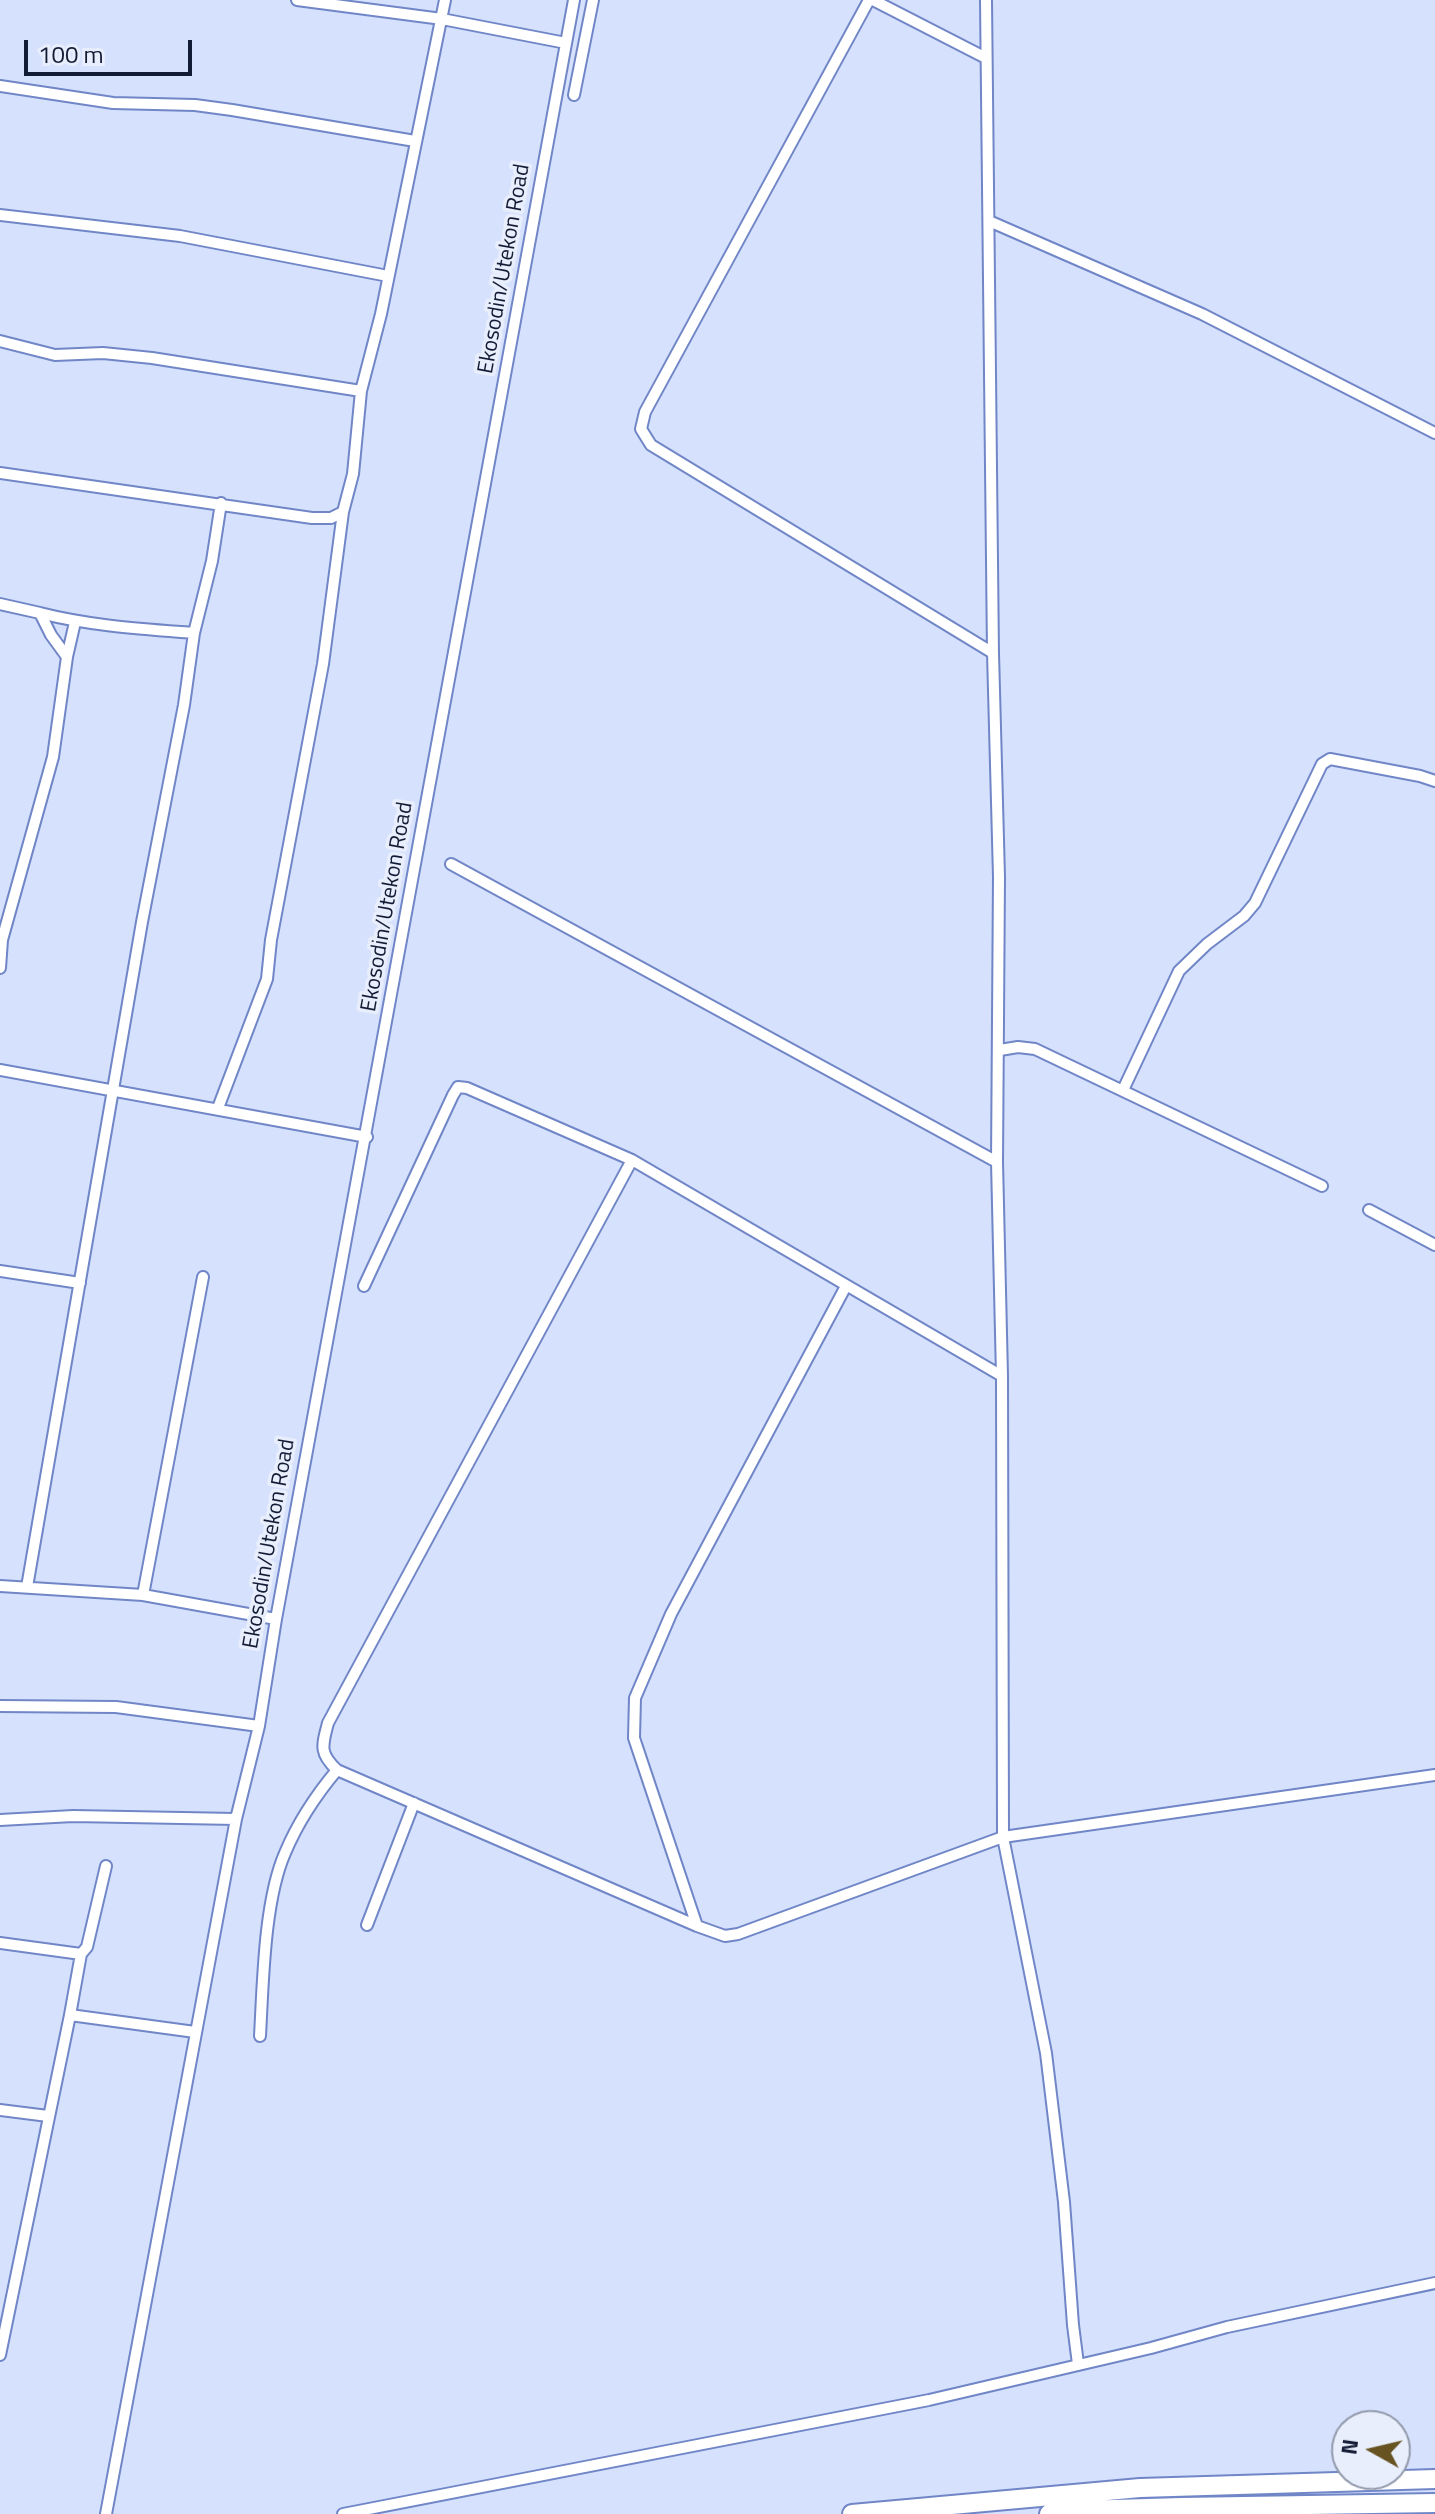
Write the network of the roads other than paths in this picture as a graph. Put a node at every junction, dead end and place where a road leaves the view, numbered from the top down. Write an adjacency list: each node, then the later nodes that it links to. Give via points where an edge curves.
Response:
1 (297, 0): 7 (street)
2 (445, 0): 8 (street)
3 (574, 0): 9 (street, Ekosodin/Utekon Road)
4 (593, 0): 12 (street)
5 (871, 0): 10 (street); 27 (street, via 645,412 641,429 651,445)
6 (986, 0): 10 (street)
7 (317, 2): 8 (street)
8 (442, 19): 9 (street); 13 (street)
9 (566, 43): 38 (street, Ekosodin/Utekon Road)
10 (986, 58): 15 (street)
11 (0, 86): 13 (street, via 113,103 195,105)
12 (574, 95)
13 (415, 141): 16 (street)
14 (0, 215): 16 (street, via 180,236)
15 (989, 221): 19 (street, via 1202,314); 27 (street)
16 (388, 276): 18 (street)
17 (0, 341): 18 (street, via 55,355 152,358)
18 (361, 391): 22 (street, via 353,474)
19 (1435, 433)
20 (0, 473): 21 (street)
21 (221, 503): 22 (street, via 312,518); 26 (street)
22 (343, 512): 37 (street, via 323,664 267,979)
23 (0, 604): 24 (street)
24 (40, 613): 25 (street); 28 (street)
25 (75, 622): 26 (street); 28 (street)
26 (194, 633): 36 (street)
27 (993, 653): 33 (street)
28 (67, 657): 31 (street, via 53,757)
29 (1435, 781): 35 (street, via 1330,759 1322,764 1255,903 1179,971)
30 (451, 864): 40 (street)
31 (1, 940): 32 (street)
32 (0, 968)
33 (1000, 1050): 35 (street, via 1035,1049); 40 (street)
34 (0, 1070): 36 (street)
35 (1123, 1090): 41 (street)
36 (114, 1091): 37 (street); 46 (street)
37 (218, 1108): 38 (street)
38 (367, 1137): 53 (street, Ekosodin/Utekon Road)
39 (632, 1160): 47 (street, via 458,1087); 48 (street); 56 (street, via 328,1723 322,1745 325,1759)
40 (997, 1162): 49 (street)
41 (1322, 1186)
42 (1369, 1210): 43 (street)
43 (1435, 1245)
44 (0, 1271): 46 (street)
45 (203, 1277): 52 (street)
46 (80, 1283): 51 (street)
47 (364, 1286)
48 (846, 1286): 49 (street); 64 (street, via 671,1614 635,1698 634,1738)
49 (1002, 1376): 61 (street)
50 (0, 1586): 51 (street)
51 (27, 1587): 52 (street)
52 (143, 1595): 53 (street)
53 (276, 1619): 55 (street, Ekosodin/Utekon Road)
54 (0, 1706): 55 (street, via 116,1707)
55 (259, 1726): 59 (street, Ekosodin/Utekon Road)
56 (337, 1770): 58 (street); 69 (street, via 314,1798 284,1855 271,1908)
57 (1435, 1775): 61 (street)
58 (414, 1803): 63 (street); 64 (street)
59 (236, 1819): 60 (street); 68 (street, Ekosodin/Utekon Road)
60 (0, 1820)
61 (1003, 1837): 64 (street, via 738,1934 725,1936); 74 (street, via 1046,2053)
62 (106, 1866): 66 (street)
63 (367, 1925)
64 (697, 1926)
65 (0, 1943): 66 (street)
66 (81, 1954): 67 (street)
67 (70, 2015): 68 (street); 71 (street)
68 (195, 2032): 79 (street, Ekosodin/Utekon Road)
69 (260, 2036)
70 (0, 2110): 71 (street)
71 (48, 2116): 73 (street)
72 (1435, 2283): 74 (street)
73 (0, 2355)
74 (1078, 2364): 80 (street, via 929,2400)
75 (1435, 2479): 78 (highway, via 1140,2488)
76 (1435, 2503): 77 (highway)
77 (1211, 2510): 82 (highway)
78 (886, 2513): 81 (highway)
79 (106, 2514)
80 (343, 2514)
81 (852, 2514)
82 (1049, 2514)

